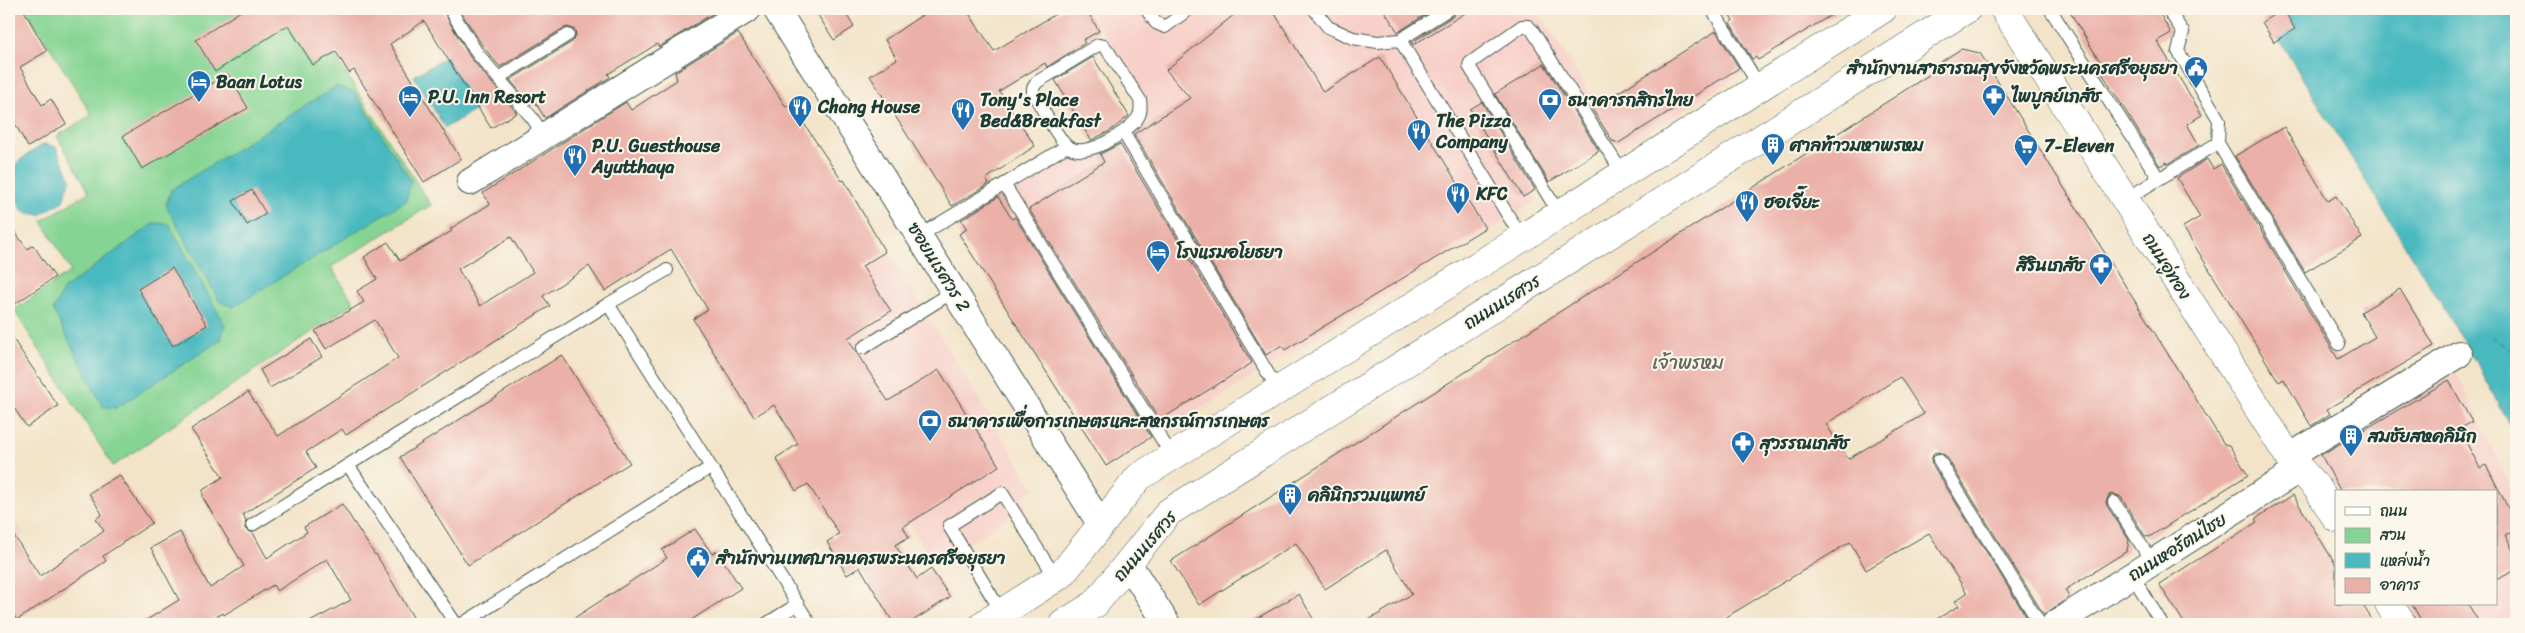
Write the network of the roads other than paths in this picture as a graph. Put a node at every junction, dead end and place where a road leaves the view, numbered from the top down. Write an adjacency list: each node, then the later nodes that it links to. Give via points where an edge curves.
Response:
1 (450, 9): 16 (lane, via 477,53)
2 (748, 9): 19 (street)
3 (776, 9): 28 (street, ซอยนเรศวร 2)
4 (1146, 9): 5 (lane, via 1156,23 1165,26)
5 (1189, 9)
6 (1314, 9): 15 (lane, via 1328,27 1353,38 1378,42)
7 (1449, 9): 15 (lane)
8 (1712, 9): 17 (lane)
9 (1883, 9): 17 (street)
10 (1967, 9): 46 (street, ถนนนเรศวร, via 1169,512)
11 (2004, 9): 26 (street, ถนนอู่ทอง)
12 (2050, 9): 23 (lane)
13 (2168, 9): 20 (lane, via 2182,32 2178,51 2219,120)
14 (568, 35): 16 (lane)
15 (1400, 40): 29 (lane)
16 (498, 78): 19 (lane)
17 (1760, 87): 22 (street)
18 (1123, 132): 21 (lane, via 1092,150 1079,151); 21 (lane, via 1139,118 1140,100 1108,50 1098,45 1037,82 1033,88 1033,94); 36 (lane)
19 (544, 136): 24 (street)
20 (2218, 143): 23 (lane); 33 (lane)
21 (1067, 146): 25 (lane)
22 (1623, 174): 27 (street); 27 (lane, via 1532,30 1522,26 1469,66)
23 (2158, 179): 26 (lane)
24 (470, 182)
25 (1004, 184): 28 (lane); 37 (lane)
26 (2126, 199): 39 (street, ถนนอู่ทอง)
27 (1560, 215): 29 (street)
28 (919, 236): 31 (street, ซอยนเรศวร 2)
29 (1522, 238): 36 (street)
30 (667, 270): 32 (lane)
31 (954, 291): 34 (lane); 45 (street, ซอยนเรศวร 2)
32 (608, 304): 40 (lane); 41 (lane)
33 (2339, 344)
34 (863, 348)
35 (2459, 354): 39 (street, ถนนหอรัตนไชย)
36 (1278, 390): 37 (street)
37 (1172, 456): 45 (street, via 1139,478)
38 (1939, 460): 58 (lane)
39 (2294, 463): 43 (street, ถนนอู่ทอง, via 2318,489); 47 (street, ถนนหอรัตนไชย)
40 (348, 465): 44 (lane); 52 (lane)
41 (711, 467): 49 (lane); 53 (lane)
42 (2114, 502): 47 (lane)
43 (2335, 516)
44 (252, 525)
45 (1101, 525): 48 (street)
46 (1128, 563): 56 (street, ถนนนเรศวร, via 1095,604); 57 (street)
47 (2142, 569): 59 (street, ถนนหอรัตนไชย); 60 (lane)
48 (1056, 578): 51 (street); 51 (lane, via 1002,493 949,526)
49 (798, 604): 54 (lane); 55 (lane)
50 (2390, 606): 61 (street)
51 (993, 618)
52 (456, 624)
53 (462, 624)
54 (766, 624)
55 (810, 624)
56 (1063, 624)
57 (1167, 624)
58 (2040, 624)
59 (2055, 624)
60 (2162, 624)
61 (2402, 624)

